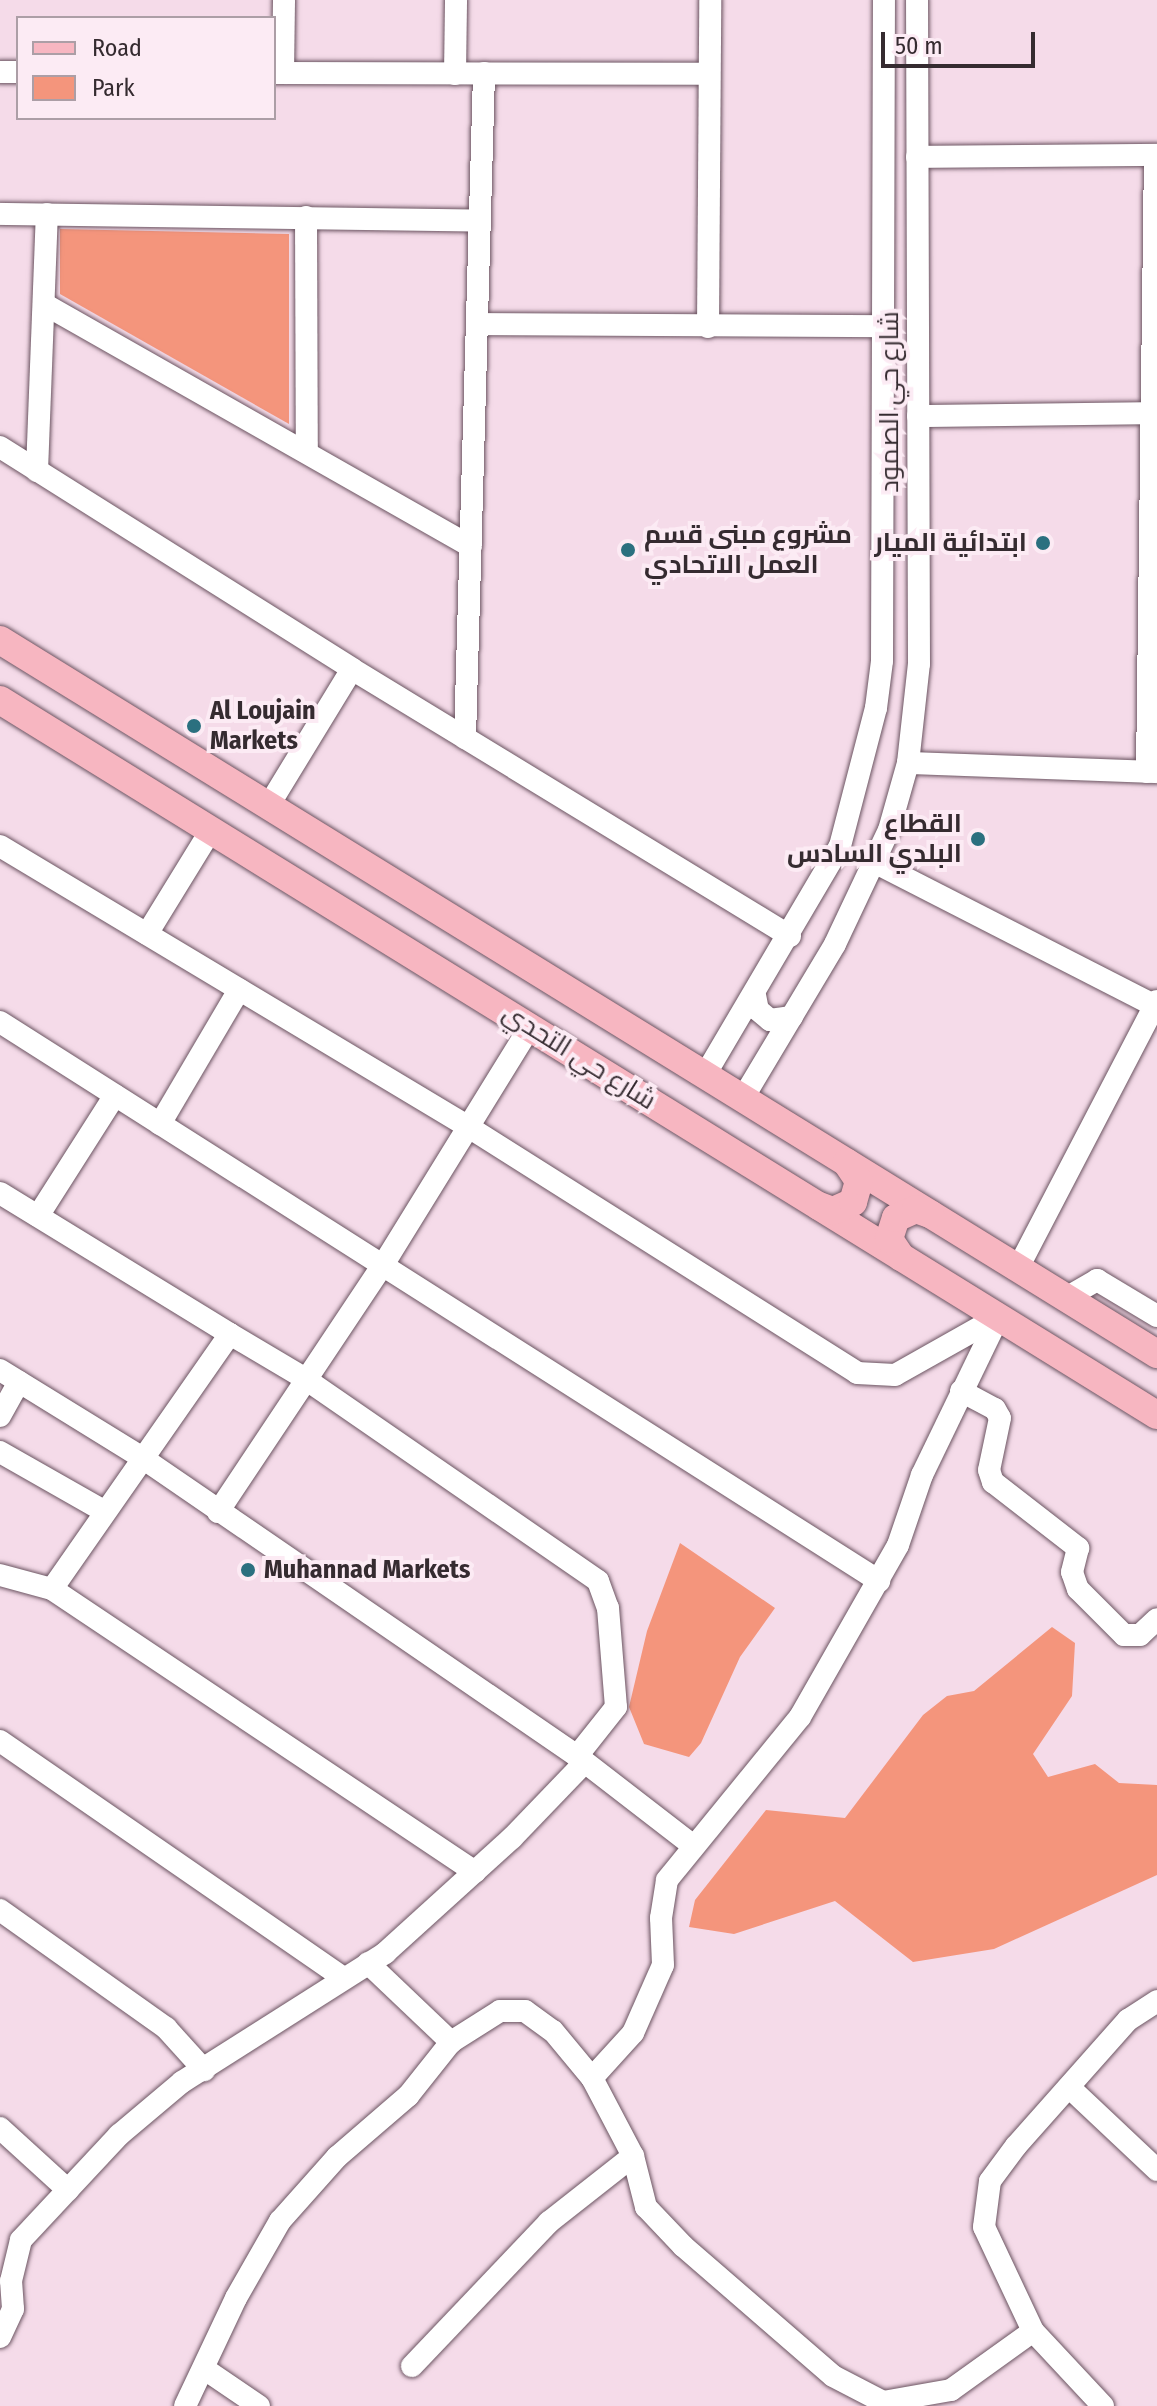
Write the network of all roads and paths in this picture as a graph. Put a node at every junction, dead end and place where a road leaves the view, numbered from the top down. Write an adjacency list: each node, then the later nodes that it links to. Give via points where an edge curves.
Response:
1 (284, 0): 6 (street)
2 (456, 0): 8 (street)
3 (710, 0): 9 (street)
4 (884, 0): 16 (street)
5 (917, 0): 11 (street, شارع حي الصمود)
6 (278, 73): 8 (street)
7 (484, 73): 8 (street); 9 (street); 15 (street)
8 (455, 74)
9 (709, 74): 24 (street)
10 (1156, 155): 11 (street); 21 (street)
11 (917, 157): 17 (street, شارع حي الصمود)
12 (0, 214): 13 (street)
13 (47, 214): 14 (street); 20 (street)
14 (306, 217): 15 (street); 28 (street)
15 (480, 221): 22 (street)
16 (884, 238): 17 (street, via 896,246); 18 (street)
17 (917, 242): 19 (street, شارع حي الصمود)
18 (884, 295): 19 (street, via 902,289); 23 (street)
19 (917, 298): 26 (street, شارع حي الصمود)
20 (44, 304): 28 (street); 30 (street)
21 (1155, 315): 25 (street)
22 (477, 324): 24 (street); 31 (street)
23 (884, 326): 24 (street); 44 (street, via 882,661 876,708 840,846)
24 (708, 327)
25 (1152, 413): 26 (street); 29 (street)
26 (918, 416): 37 (street, شارع حي الصمود, via 919,664)
27 (0, 447): 30 (street)
28 (307, 451): 31 (street)
29 (1154, 465): 32 (street)
30 (37, 471): 34 (street)
31 (471, 547): 36 (street)
32 (1153, 614): 38 (street)
33 (0, 640): 39 (main road, شارع حي التحدي)
34 (352, 669): 36 (street); 39 (street)
35 (0, 700): 40 (main road, شارع حي التحدي)
36 (465, 738): 44 (street)
37 (908, 763): 38 (street); 42 (street, شارع حي الصمود)
38 (1152, 772)
39 (269, 805): 51 (main road, شارع حي التحدي)
40 (211, 830): 43 (street); 50 (main road, شارع حي التحدي)
41 (0, 846): 43 (street)
42 (874, 862): 47 (street); 48 (street, شارع حي الصمود)
43 (147, 934): 45 (street)
44 (790, 936): 46 (street)
45 (239, 990): 54 (street); 55 (street)
46 (755, 995): 48 (street, via 758,1010 770,1020); 51 (street)
47 (1156, 1004): 63 (street)
48 (792, 1017): 53 (street, شارع حي الصمود)
49 (0, 1022): 52 (street)
50 (530, 1027): 55 (street); 58 (main road, شارع حي التحدي)
51 (705, 1075): 53 (main road, شارع حي التحدي)
52 (115, 1095): 54 (street); 60 (street)
53 (743, 1098): 56 (main road, شارع حي التحدي)
54 (160, 1124): 62 (street)
55 (467, 1126): 62 (street); 66 (street, via 866,1377 895,1375)
56 (847, 1163): 58 (main road, via 859,1181 853,1202 833,1211); 59 (main road, شارع حي التحدي)
57 (0, 1193): 60 (street)
58 (819, 1206): 61 (main road, شارع حي التحدي)
59 (930, 1214): 61 (main road, via 908,1210 891,1224 889,1239); 63 (main road, شارع حي التحدي)
60 (38, 1216): 67 (street)
61 (901, 1257): 66 (main road, شارع حي التحدي)
62 (383, 1265): 70 (street); 80 (street)
63 (1018, 1268): 64 (main road, شارع حي التحدي)
64 (1066, 1298): 65 (street, via 1097,1280); 68 (main road, شارع حي التحدي)
65 (1157, 1316)
66 (998, 1317): 72 (street); 73 (main road, شارع حي التحدي)
67 (230, 1334): 70 (street); 76 (street)
68 (1157, 1354)
69 (0, 1370): 71 (street)
70 (304, 1378): 78 (street); 84 (street, via 598,1581 608,1608 616,1707)
71 (19, 1382): 74 (street); 76 (street)
72 (961, 1391): 80 (street); 82 (street, via 995,1409 1000,1418 989,1470 993,1482 1078,1548 1072,1572 1078,1589 1124,1635 1140,1635)
73 (1157, 1415)
74 (0, 1416)
75 (0, 1452): 77 (street)
76 (141, 1457): 77 (street); 78 (street)
77 (104, 1511): 81 (street)
78 (218, 1512): 84 (street)
79 (0, 1575): 81 (street)
80 (879, 1581): 85 (street, via 800,1717)
81 (52, 1589): 86 (street)
82 (1157, 1619)
83 (0, 1741): 89 (street)
84 (581, 1759): 85 (street); 86 (street)
85 (691, 1844): 93 (street, via 667,1880 661,1918 663,1965 633,2033)
86 (475, 1872): 88 (street)
87 (1, 1913): 92 (street, via 166,2028)
88 (368, 1963): 89 (street); 91 (street)
89 (342, 1977): 92 (street)
90 (1157, 2001): 94 (street, via 1128,2020)
91 (451, 2042): 93 (street, via 500,2011 525,2011 553,2031); 102 (street, via 408,2096 337,2157 280,2221 236,2298)
92 (204, 2070): 98 (street, via 119,2135)
93 (592, 2078): 96 (street)
94 (1069, 2087): 97 (street); 99 (street, via 990,2181 984,2227)
95 (0, 2128): 98 (street)
96 (633, 2156): 101 (street, via 549,2222); 103 (street, via 646,2207 683,2246 833,2376)
97 (1157, 2170)
98 (68, 2190): 100 (street, via 21,2240 11,2281 13,2309)
99 (1033, 2331): 103 (street, via 951,2390); 106 (street)
100 (0, 2337)
101 (412, 2366)
102 (206, 2370): 104 (street); 105 (street)
103 (883, 2404)
104 (185, 2406)
105 (259, 2406)
106 (1103, 2406)

